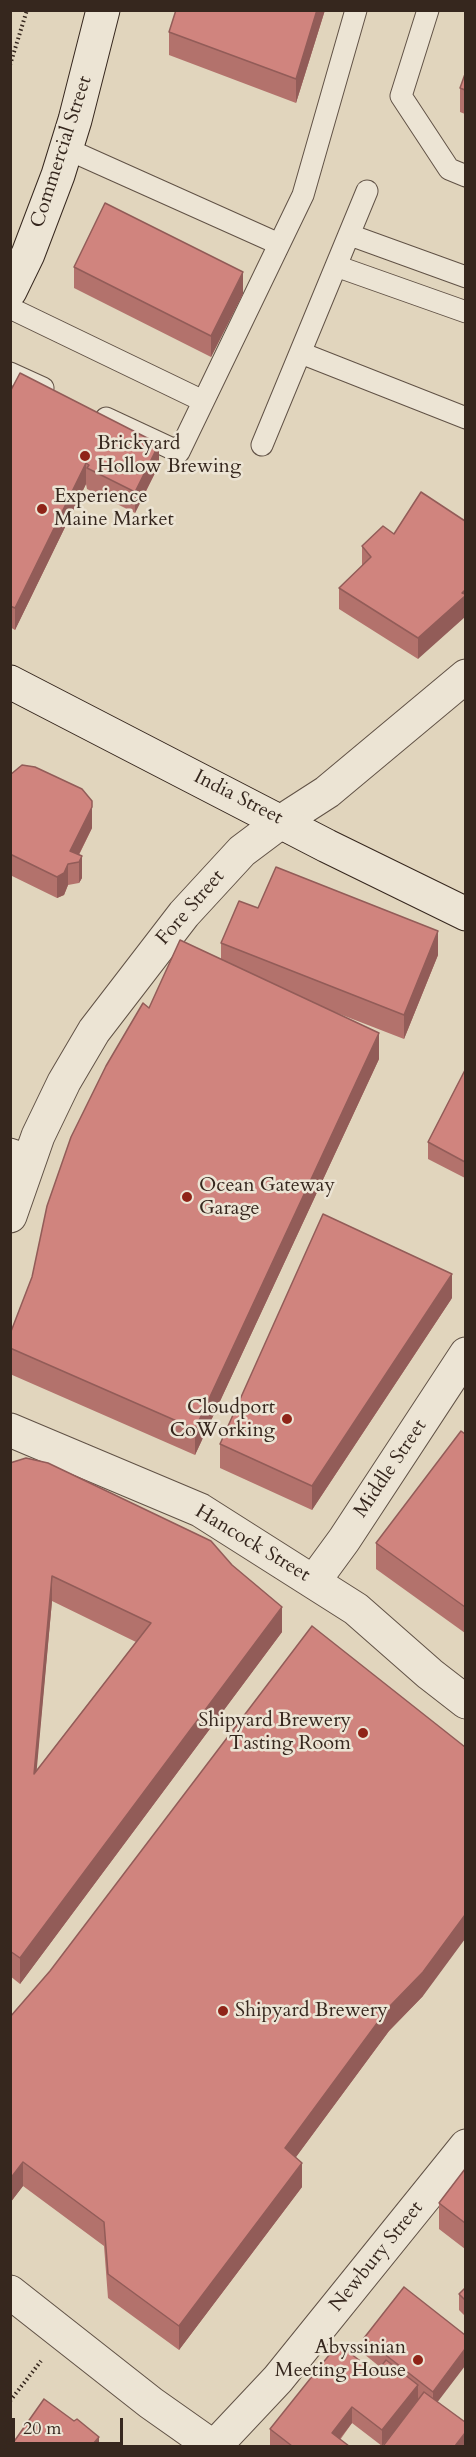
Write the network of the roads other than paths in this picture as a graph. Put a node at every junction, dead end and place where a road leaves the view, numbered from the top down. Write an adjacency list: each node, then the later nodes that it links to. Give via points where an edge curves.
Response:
1 (103, 10): 4 (street, Commercial Street)
2 (356, 10): 8 (lane, via 303,195)
3 (428, 10): 5 (lane, via 401,96 449,169)
4 (67, 149): 8 (lane); 11 (street, Commercial Street)
5 (465, 176)
6 (367, 191): 7 (lane)
7 (350, 234): 9 (lane); 10 (lane)
8 (279, 244): 17 (lane)
9 (336, 266): 13 (lane); 14 (lane)
10 (465, 277)
11 (10, 291)
12 (10, 308): 17 (lane)
13 (465, 312)
14 (301, 353): 19 (lane); 20 (lane)
15 (10, 373): 16 (lane)
16 (62, 397)
17 (203, 401): 18 (lane, via 179,452)
18 (83, 407)
19 (465, 418)
20 (262, 445)
21 (465, 676): 23 (street, Fore Street, via 327,792)
22 (10, 682): 23 (street, India Street)
23 (282, 821): 24 (street, India Street); 25 (street, Fore Street, via 242,851 184,914 135,976 94,1031 38,1136)
24 (465, 914)
25 (21, 1153): 26 (street, Fore Street)
26 (10, 1216)
27 (465, 1354): 29 (street, Middle Street)
28 (10, 1431): 29 (street, Hancock Street, via 200,1510)
29 (314, 1581): 30 (street, Hancock Street, via 356,1609)
30 (465, 1702)
31 (465, 2146): 33 (street, Newbury Street, via 278,2379)
32 (10, 2292): 33 (street, via 151,2403)
33 (213, 2446)

